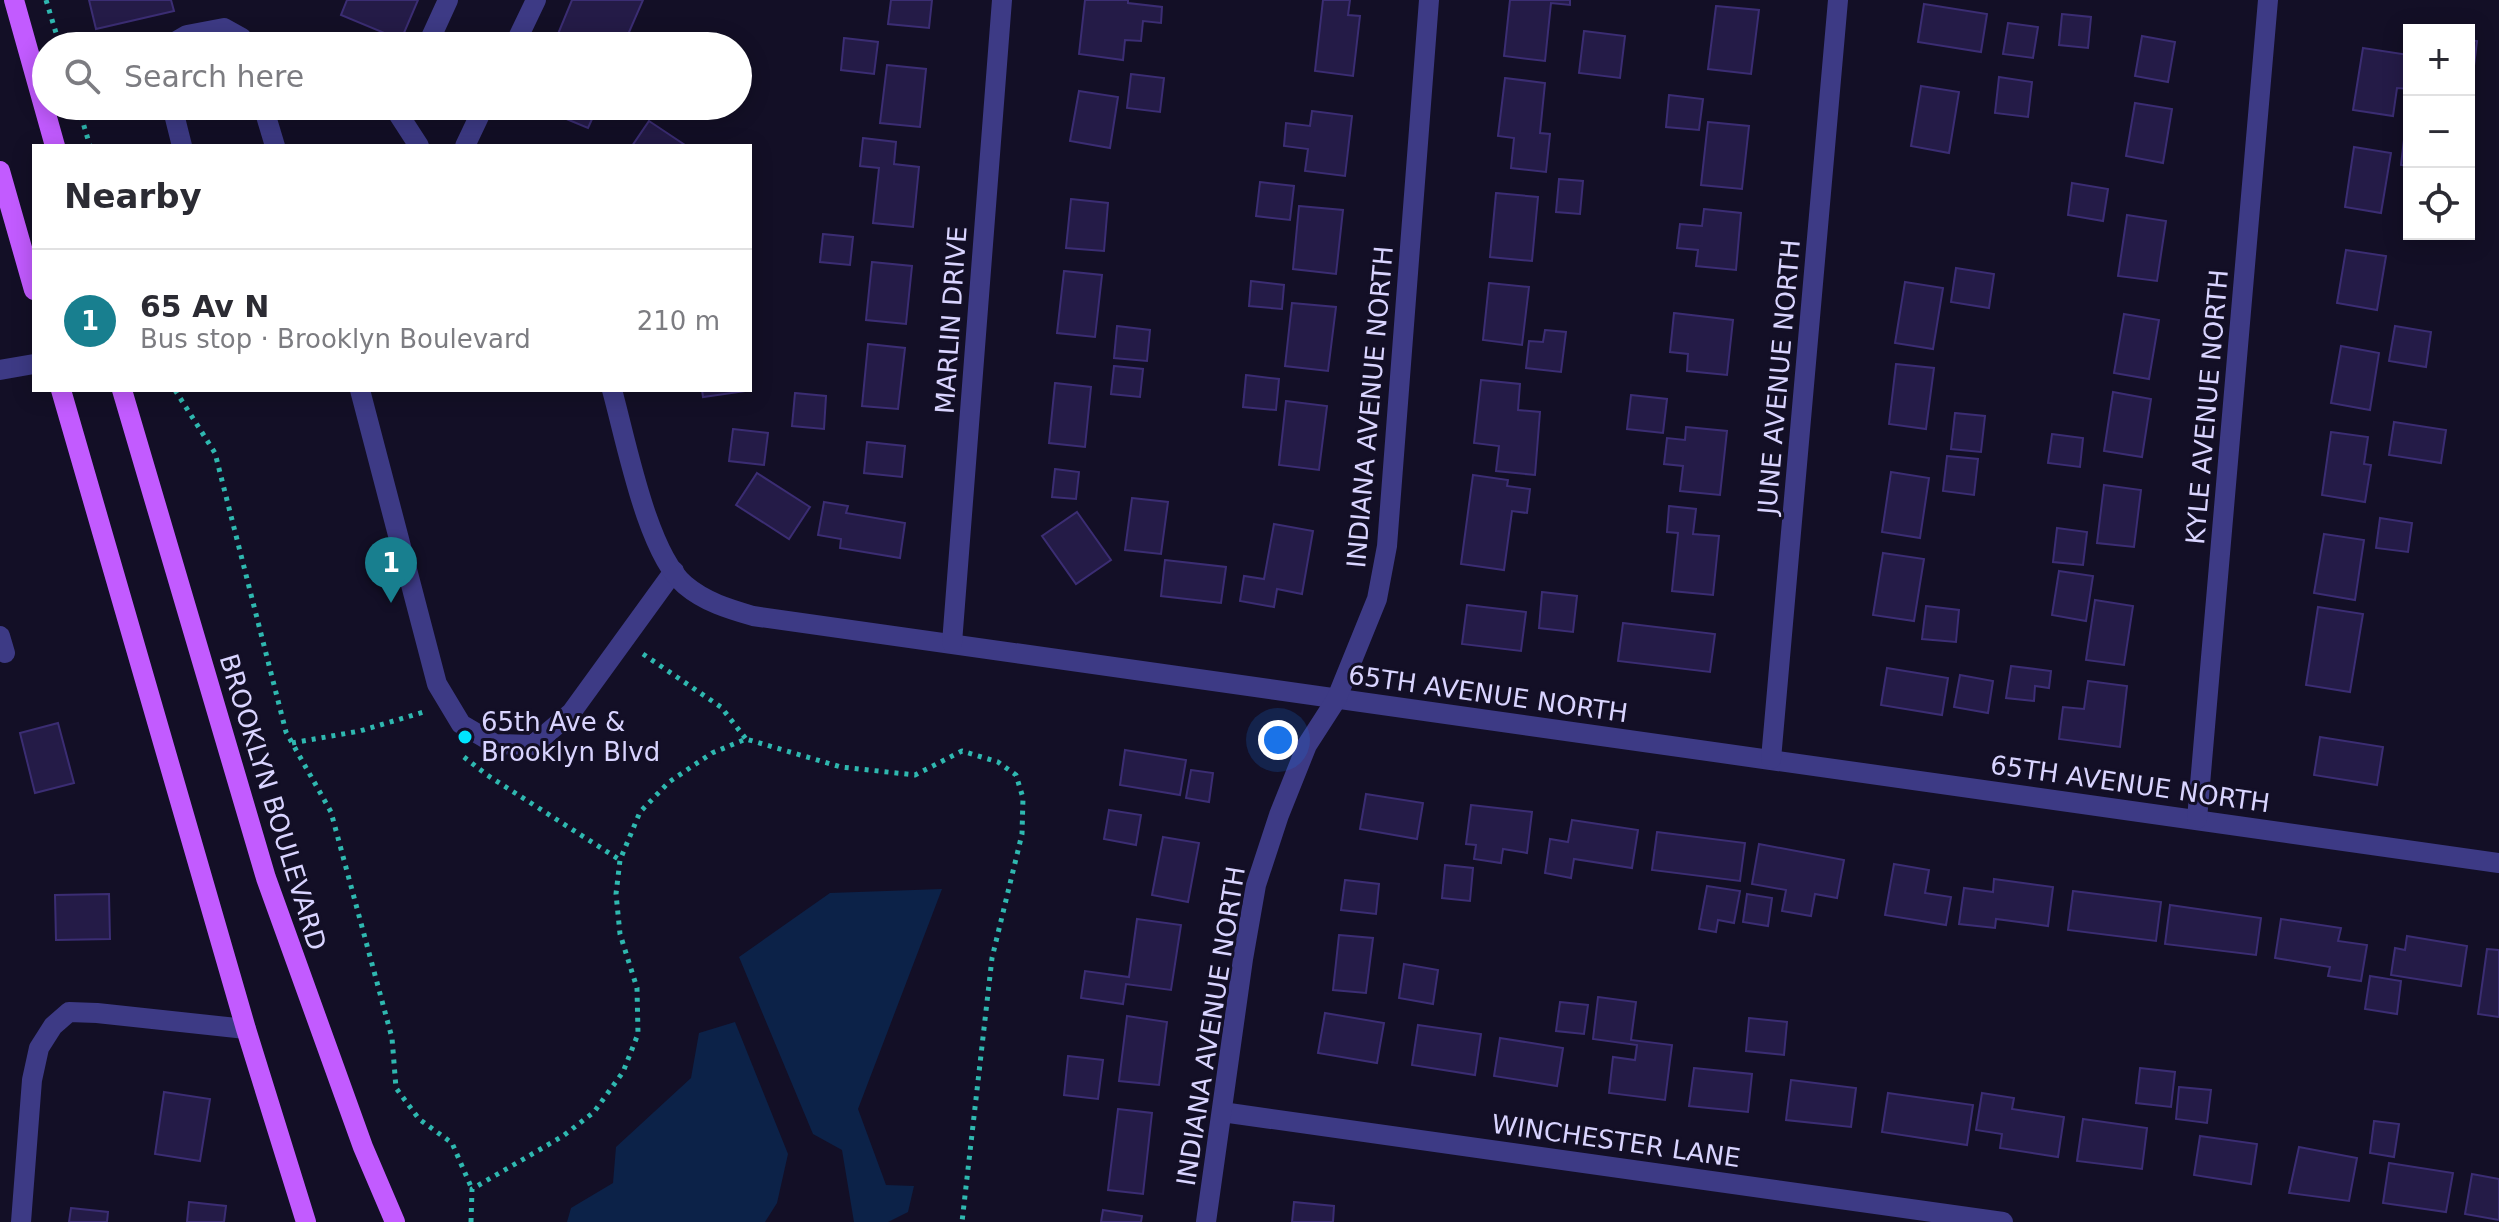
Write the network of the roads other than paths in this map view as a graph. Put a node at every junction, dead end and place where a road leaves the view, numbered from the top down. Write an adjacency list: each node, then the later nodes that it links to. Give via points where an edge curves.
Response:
1 (14, 0): 12 (main road)
2 (448, 0): 10 (street)
3 (536, 0): 11 (street)
4 (1002, 0): 32 (street, MARLIN DRIVE)
5 (1429, 0): 33 (street, INDIANA AVENUE NORTH, via 1387,546 1377,599)
6 (1838, 0): 34 (street, JUNE AVENUE NORTH)
7 (2268, 0): 35 (street, KYLE AVENUE NORTH)
8 (203, 32): 9 (street)
9 (231, 32)
10 (433, 32)
11 (521, 32)
12 (32, 64)
13 (48, 120): 18 (main road)
14 (176, 120): 19 (street)
15 (267, 120): 20 (street)
16 (402, 120): 21 (street)
17 (477, 120): 22 (street)
18 (54, 144)
19 (182, 144)
20 (274, 144)
21 (418, 144)
22 (466, 144)
23 (0, 171): 24 (main road)
24 (32, 283)
25 (32, 364): 26 (street)
26 (0, 370)
27 (62, 392): 37 (main road)
28 (123, 392): 41 (main road, BROOKLYN BOULEVARD, via 266,878)
29 (361, 392): 31 (street, via 437,684 461,724 495,744 533,745 571,713)
30 (613, 392): 31 (street, 65TH AVENUE NORTH, via 647,517 660,554)
31 (674, 571): 32 (street, 65TH AVENUE NORTH, via 684,584 718,605 753,616)
32 (952, 643): 33 (street, 65TH AVENUE NORTH)
33 (1336, 700): 34 (street, 65TH AVENUE NORTH); 38 (street, INDIANA AVENUE NORTH, via 1307,745 1256,885)
34 (1771, 759): 35 (street, 65TH AVENUE NORTH)
35 (2197, 819): 36 (street, 65TH AVENUE NORTH)
36 (2499, 863)
37 (246, 1029): 39 (street, via 69,1012 39,1048); 40 (main road)
38 (1222, 1112): 42 (street, INDIANA AVENUE NORTH); 43 (street, WINCHESTER LANE)
39 (21, 1222)
40 (306, 1222)
41 (395, 1222)
42 (1206, 1222)
43 (2003, 1222)

